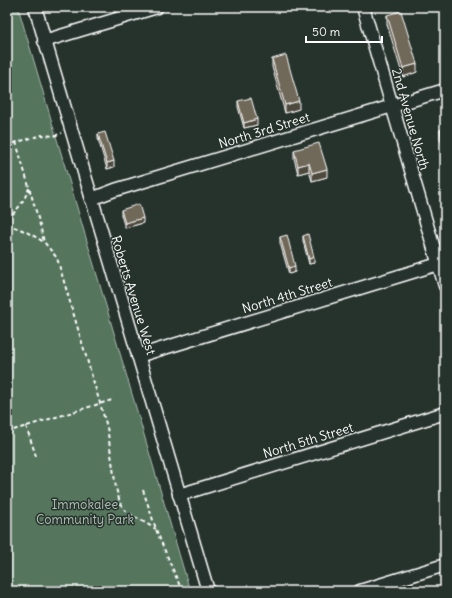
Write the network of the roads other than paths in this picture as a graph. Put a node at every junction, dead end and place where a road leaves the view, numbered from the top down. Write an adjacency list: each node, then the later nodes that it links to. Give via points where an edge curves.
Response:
1 (34, 7): 4 (street, Roberts Avenue West)
2 (157, 7): 4 (street)
3 (363, 7): 6 (street, 2nd Avenue North)
4 (44, 41): 7 (street, Roberts Avenue West)
5 (445, 90): 6 (street, North 3rd Street)
6 (392, 106): 7 (street, North 3rd Street); 8 (street, 2nd Avenue North)
7 (91, 199): 10 (street, Roberts Avenue West)
8 (442, 263): 9 (street, 2nd Avenue North); 10 (street, North 4th Street)
9 (445, 286)
10 (138, 356): 12 (street, Roberts Avenue West)
11 (445, 412): 12 (street, North 5th Street)
12 (180, 495): 14 (street, Roberts Avenue West)
13 (445, 565): 15 (street)
14 (208, 591)
15 (360, 591)

